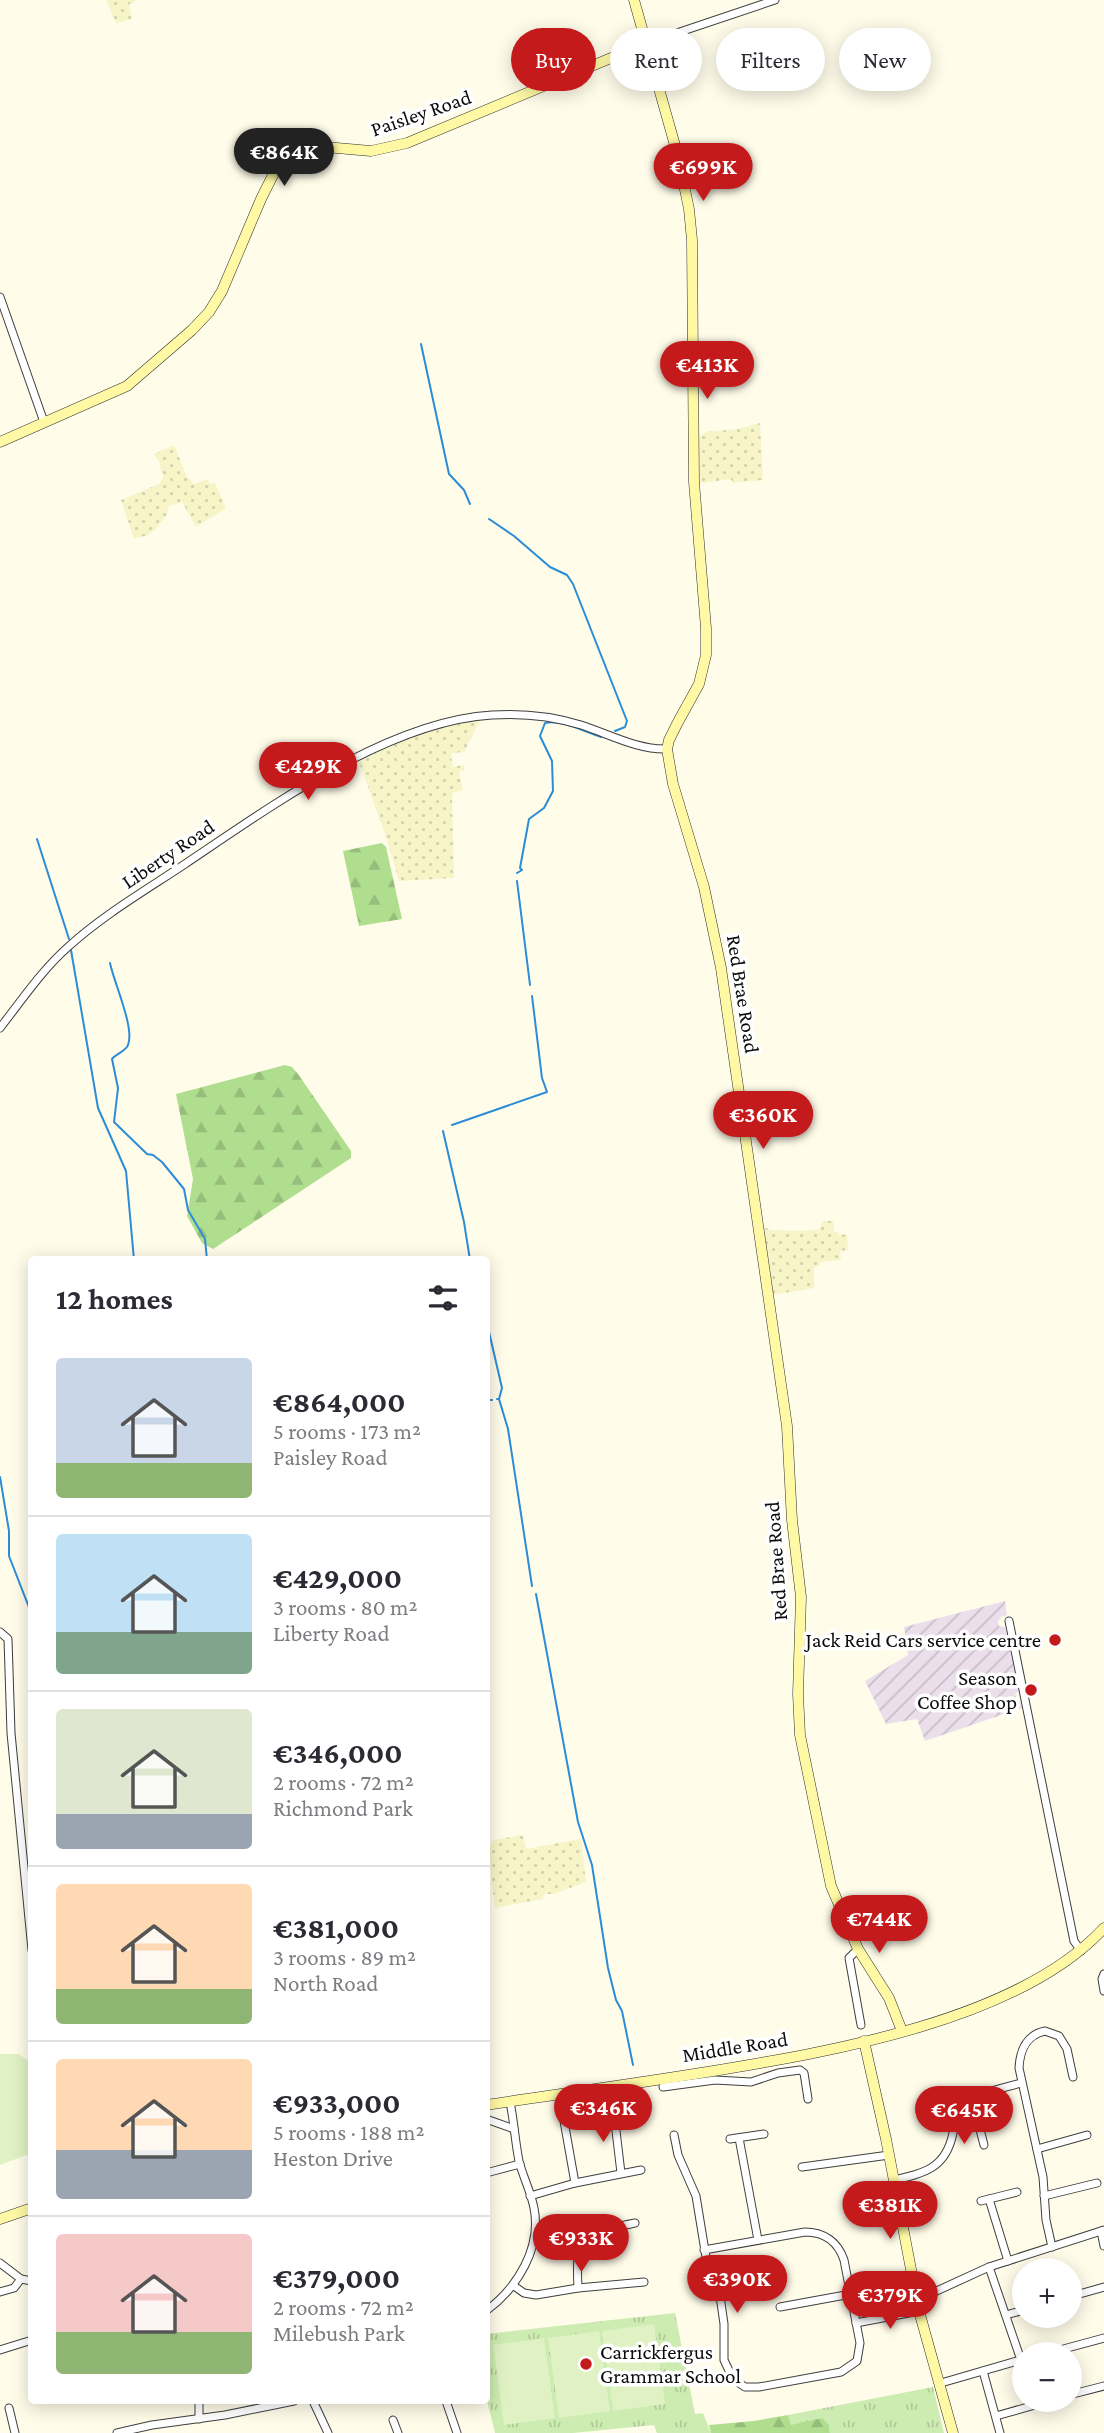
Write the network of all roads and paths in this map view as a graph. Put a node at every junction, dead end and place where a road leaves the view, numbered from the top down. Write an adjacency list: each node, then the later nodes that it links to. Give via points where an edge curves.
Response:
1 (634, 0): 3 (street)
2 (775, 0): 4 (street)
3 (642, 28)
4 (692, 28)
5 (610, 58): 8 (street, Paisley Road, via 407,143 370,151 301,146 289,151 261,199 209,312 127,386)
6 (660, 91): 10 (street, via 690,219 694,482 706,628 699,684)
7 (0, 297): 8 (street)
8 (44, 422): 9 (street, Paisley Road)
9 (0, 442)
10 (667, 749): 11 (street, Liberty Road, via 529,715 459,719 406,734 301,789 90,929 59,956); 16 (street, Red Brae Road, via 721,968 784,1401 801,1597 800,1735 831,1886)
11 (0, 1028)
12 (1009, 1621): 17 (street, via 1074,1941)
13 (0, 1632): 14 (street, via 8,1639 11,1732)
14 (28, 1908)
15 (1104, 1928): 17 (street, Middle Road)
16 (858, 1949): 20 (street, via 849,1958); 21 (street, Red Brae Road)
17 (1081, 1951): 21 (street, Middle Road, via 1028,1985)
18 (1104, 1974): 19 (street)
19 (1104, 1991)
20 (861, 2025)
21 (902, 2031): 22 (street, Middle Road)
22 (864, 2041): 23 (street, Middle Road); 43 (street)
23 (748, 2065): 25 (street); 30 (street, Middle Road)
24 (1073, 2077): 26 (street, via 1063,2040 1045,2031 1024,2044 1019,2062)
25 (751, 2082): 27 (street, via 715,2080); 28 (street, via 803,2070)
26 (1021, 2083): 29 (street); 42 (street)
27 (663, 2087)
28 (808, 2099)
29 (972, 2099): 41 (street); 49 (street, via 957,2113 951,2143 941,2162)
30 (510, 2102): 31 (street, Middle Road); 35 (street)
31 (490, 2104)
32 (614, 2113): 48 (street)
33 (490, 2120): 35 (street)
34 (564, 2121): 50 (street)
35 (514, 2129): 44 (street)
36 (764, 2134): 39 (street)
37 (674, 2135): 62 (street, via 696,2196)
38 (1087, 2135): 42 (street)
39 (739, 2138): 40 (street); 59 (street)
40 (730, 2139)
41 (984, 2145)
42 (1037, 2149): 54 (street)
43 (889, 2155): 45 (street); 49 (street)
44 (520, 2164): 47 (street); 53 (street)
45 (802, 2167)
46 (641, 2170): 48 (street)
47 (490, 2172)
48 (621, 2173): 50 (street)
49 (894, 2180): 75 (street)
50 (575, 2183): 53 (street)
51 (1097, 2183): 54 (street)
52 (1017, 2192): 63 (street, via 985,2200)
53 (530, 2196): 69 (street, via 535,2216 533,2239)
54 (1044, 2196): 61 (street)
55 (28, 2208): 56 (street)
56 (0, 2219)
57 (635, 2223): 71 (street, via 593,2232 581,2240)
58 (1102, 2230): 60 (street); 61 (street)
59 (758, 2240): 62 (street); 74 (street, via 805,2232 826,2237 843,2256)
60 (1104, 2246)
61 (1052, 2247): 63 (street)
62 (704, 2250): 81 (street, via 719,2289 725,2365 741,2385 759,2387 847,2369 859,2355)
63 (1008, 2261): 65 (street)
64 (0, 2263): 66 (street)
65 (989, 2267): 75 (street); 80 (street)
66 (21, 2279): 67 (street); 72 (street)
67 (28, 2280)
68 (644, 2281): 71 (street)
69 (514, 2286): 71 (street, via 536,2295); 76 (street)
70 (1104, 2287): 73 (street)
71 (578, 2288)
72 (0, 2292)
73 (1082, 2293)
74 (851, 2294): 77 (street); 81 (street)
75 (917, 2300): 78 (street)
76 (490, 2306)
77 (780, 2307)
78 (919, 2311): 81 (street); 89 (street)
79 (1012, 2313): 80 (street)
80 (1006, 2315): 84 (street)
81 (856, 2323)
82 (1104, 2338): 85 (street)
83 (28, 2341): 86 (street)
84 (1016, 2342)
85 (1082, 2344)
86 (0, 2350)
87 (1012, 2363): 88 (street)
88 (983, 2371): 89 (street); 98 (street)
89 (941, 2383): 108 (street)
90 (1104, 2386): 91 (street)
91 (1082, 2392)
92 (199, 2404): 99 (street)
93 (314, 2404): 105 (street)
94 (447, 2404): 107 (street)
95 (256, 2405): 99 (street)
96 (9, 2408): 102 (street)
97 (1012, 2411): 98 (street)
98 (996, 2416): 109 (street)
99 (199, 2419): 101 (street)
100 (393, 2420): 106 (street)
101 (172, 2423): 103 (street); 104 (street)
102 (15, 2433)
103 (117, 2433)
104 (172, 2433)
105 (328, 2433)
106 (398, 2433)
107 (457, 2433)
108 (953, 2433)
109 (1000, 2433)

